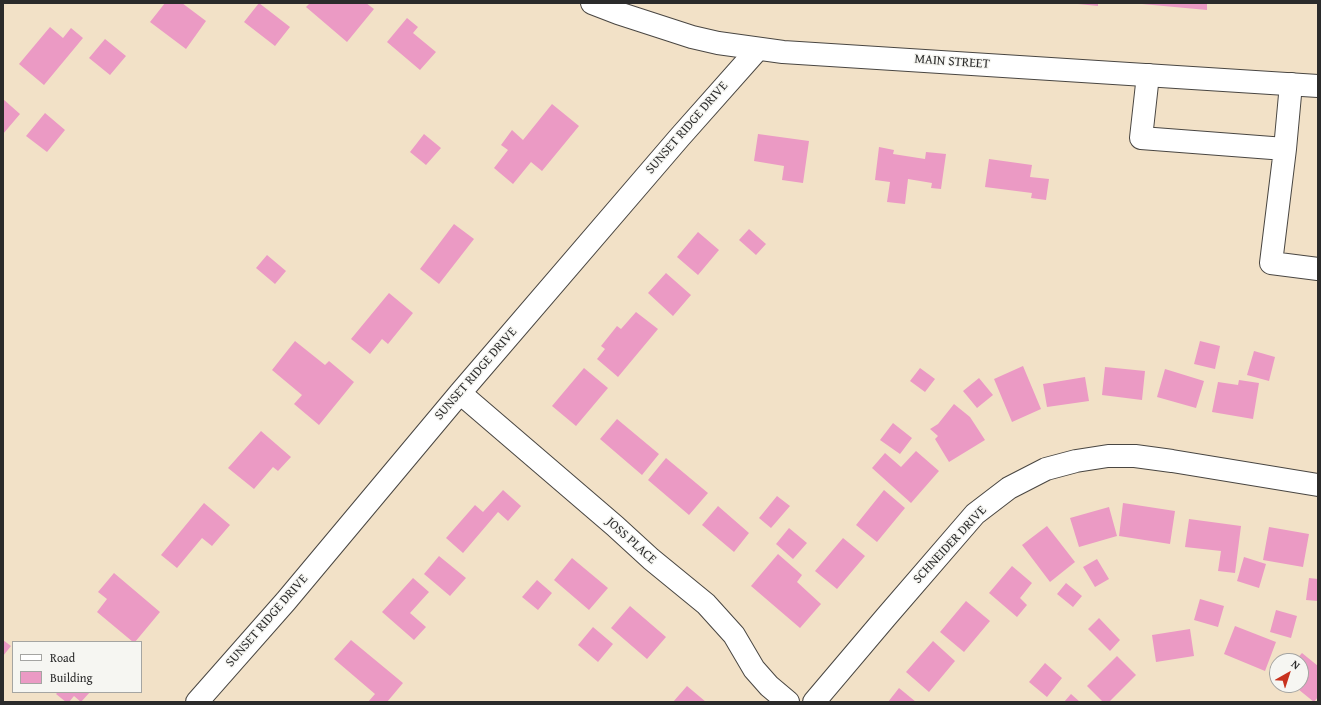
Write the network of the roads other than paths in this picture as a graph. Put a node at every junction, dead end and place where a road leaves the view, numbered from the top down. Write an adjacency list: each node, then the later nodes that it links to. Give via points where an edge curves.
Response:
1 (592, 3): 2 (street, MAIN STREET, via 692,37)
2 (758, 48): 3 (street, MAIN STREET, via 783,52); 8 (street, SUNSET RIDGE DRIVE)
3 (1148, 75): 4 (street, MAIN STREET); 6 (street, via 1141,138)
4 (1291, 84): 5 (street, MAIN STREET); 6 (street)
5 (1318, 86)
6 (1285, 149): 7 (street, via 1271,263)
7 (1318, 269)
8 (460, 392): 10 (street, SUNSET RIDGE DRIVE); 11 (street, JOSS PLACE, via 706,604 725,623 769,686)
9 (1318, 485): 12 (street, SCHNEIDER DRIVE, via 1135,456 1108,456 1046,469 1009,488 975,514)
10 (197, 702)
11 (788, 702)
12 (814, 702)

